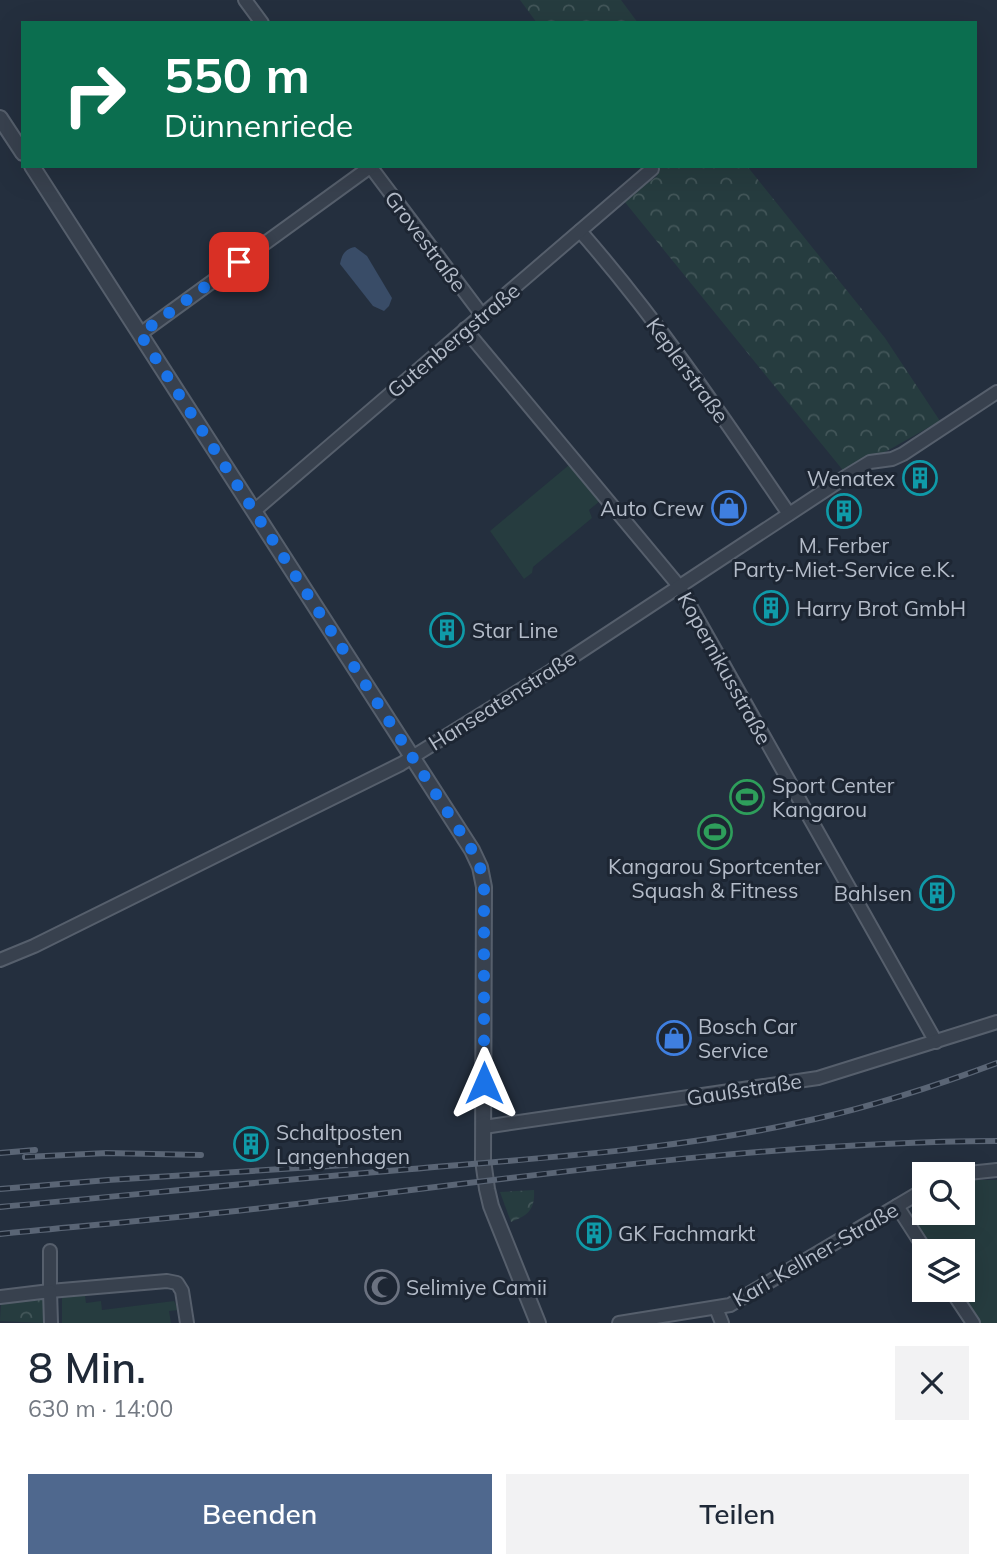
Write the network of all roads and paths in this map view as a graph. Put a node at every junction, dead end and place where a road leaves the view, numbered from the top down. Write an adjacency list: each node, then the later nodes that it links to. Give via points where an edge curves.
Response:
1 (245, 0): 2 (street)
2 (261, 21)
3 (0, 118): 4 (street)
4 (21, 150)
5 (33, 168): 12 (street)
6 (369, 168): 12 (street)
7 (371, 168): 10 (street, Grovestraße)
8 (652, 169): 9 (street, Gutenbergstraße)
9 (580, 231): 10 (street, Gutenbergstraße); 15 (street, Keplerstraße, via 680,356)
10 (482, 315): 11 (street, Gutenbergstraße)
11 (465, 329): 14 (street, Gutenbergstraße); 16 (street, Kopernikusstraße)
12 (140, 334): 14 (street)
13 (997, 392): 15 (street, Hanseatenstraße, via 903,454 870,462)
14 (254, 511): 17 (street)
15 (789, 514): 16 (street, Hanseatenstraße)
16 (679, 586): 17 (street, Hanseatenstraße); 20 (street, Kopernikusstraße)
17 (412, 757): 18 (street, Hanseatenstraße); 21 (street, via 472,850 484,887)
18 (0, 960)
19 (997, 1022): 20 (street, Gaußstraße)
20 (936, 1042): 21 (street, Gaußstraße, via 818,1078)
21 (484, 1127): 34 (street, via 486,1189)
22 (997, 1170): 23 (street)
23 (975, 1172)
24 (912, 1197): 25 (street, Karl-Kellner-Straße)
25 (897, 1206): 26 (street); 31 (street, Karl-Kellner-Straße, via 730,1305)
26 (918, 1239)
27 (50, 1251): 28 (street)
28 (50, 1291): 29 (street); 32 (street); 33 (street, via 177,1283)
29 (0, 1297)
30 (959, 1302): 37 (street)
31 (716, 1308): 35 (street, Karl-Kellner-Straße); 36 (street)
32 (51, 1323)
33 (187, 1323)
34 (538, 1323)
35 (620, 1323)
36 (722, 1323)
37 (973, 1323)

